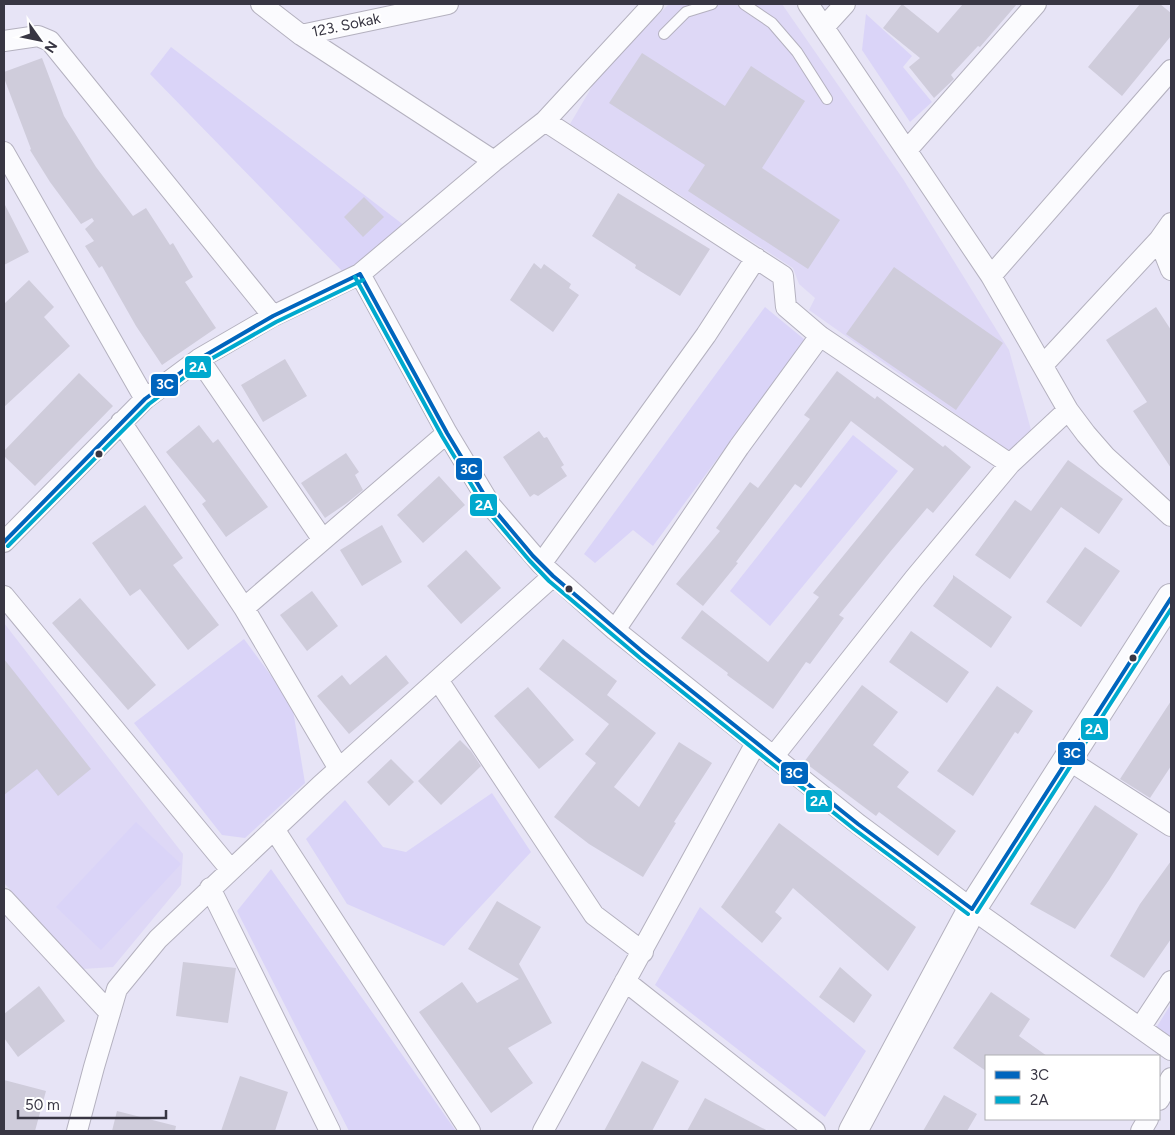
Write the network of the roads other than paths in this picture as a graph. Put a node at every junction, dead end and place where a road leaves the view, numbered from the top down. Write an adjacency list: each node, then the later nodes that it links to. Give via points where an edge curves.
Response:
1 (261, 4): 11 (street)
2 (448, 4): 11 (street, 123. Sokak)
3 (653, 4): 15 (street)
4 (712, 4): 10 (lane, via 686,12)
5 (744, 4): 14 (lane, via 772,24 797,52)
6 (808, 4): 9 (street)
7 (846, 4): 9 (street)
8 (1036, 4): 16 (street)
9 (824, 28): 16 (street)
10 (664, 34)
11 (302, 35): 18 (street)
12 (4, 41): 25 (street, via 38,36 50,41)
13 (1171, 70): 24 (street)
14 (827, 99)
15 (545, 121): 18 (street); 21 (street)
16 (907, 150): 24 (street)
17 (4, 152): 29 (street)
18 (494, 161): 23 (street)
19 (1171, 223): 20 (street)
20 (1159, 240): 22 (street); 28 (street)
21 (756, 258): 26 (street, via 783,276 786,307); 37 (street)
22 (1171, 270)
23 (360, 274): 25 (street); 32 (street)
24 (991, 276): 28 (street)
25 (273, 316): 27 (street)
26 (820, 336): 33 (street); 41 (street, via 739,447)
27 (199, 360): 29 (street); 35 (street)
28 (1043, 365): 30 (street)
29 (145, 399): 31 (street)
30 (1068, 410): 33 (street); 34 (street, via 1106,457)
31 (121, 422): 36 (street); 40 (street)
32 (447, 433): 35 (street); 37 (street, via 491,506)
33 (1010, 464): 44 (street)
34 (1171, 516)
35 (322, 540): 40 (street)
36 (4, 542)
37 (547, 570): 41 (street); 42 (street)
38 (4, 596): 49 (street)
39 (1171, 598): 45 (main road)
40 (244, 608): 46 (street)
41 (616, 630): 43 (street)
42 (438, 680): 46 (street); 53 (street, via 594,915)
43 (756, 743): 44 (street); 53 (street)
44 (773, 757): 52 (street)
45 (1067, 759): 47 (street); 52 (main road)
46 (339, 769): 48 (street)
47 (1171, 826)
48 (274, 830): 49 (street); 64 (street)
49 (231, 870): 50 (street)
50 (210, 888): 56 (street, via 158,939 129,975 117,990); 63 (street)
51 (4, 899): 56 (street)
52 (972, 908): 57 (street); 67 (main road)
53 (643, 952): 54 (street)
54 (625, 981): 65 (street); 66 (street)
55 (1171, 981): 57 (street)
56 (110, 1013): 62 (street)
57 (1140, 1028): 58 (street)
58 (1171, 1050)
59 (1171, 1078): 60 (street)
60 (1160, 1098)
61 (1147, 1120): 68 (street)
62 (77, 1131)
63 (330, 1131)
64 (470, 1131)
65 (543, 1131)
66 (814, 1131)
67 (853, 1131)
68 (1141, 1131)

